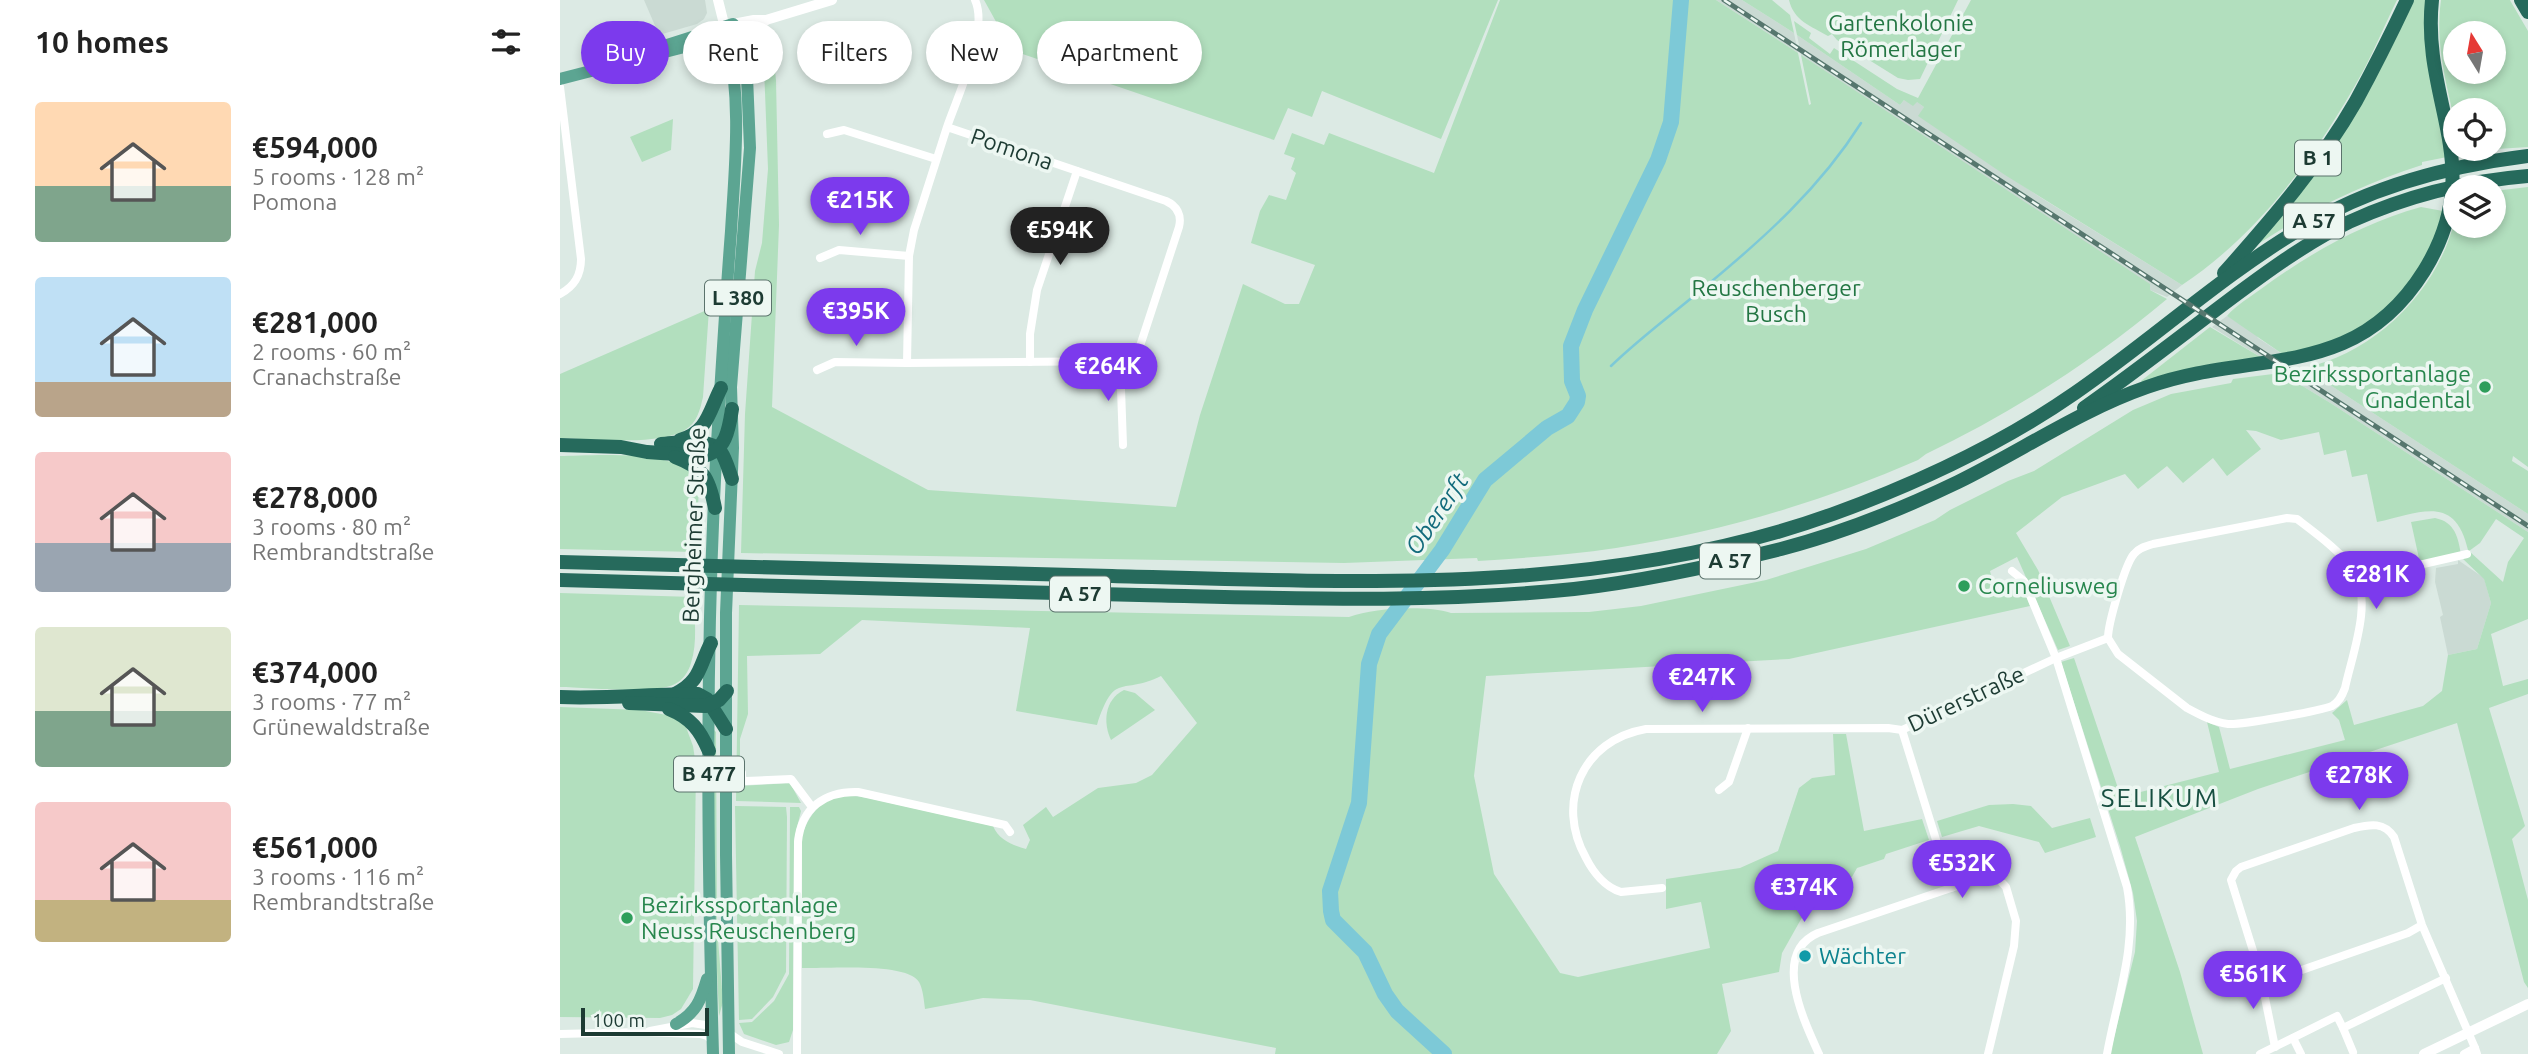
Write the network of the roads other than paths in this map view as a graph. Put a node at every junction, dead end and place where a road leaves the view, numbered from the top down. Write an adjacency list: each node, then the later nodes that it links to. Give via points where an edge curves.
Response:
1 (718, 0): 8 (main road, Bergheimer Straße / L 380)
2 (832, 0): 9 (main road)
3 (975, 0): 15 (street, Pomona, via 980,14 978,35)
4 (2407, 0): 24 (highway, B 1, via 2355,103 2314,164)
5 (2432, 0): 31 (highway, via 2431,46 2453,155 2452,194 2431,260 2398,305 2368,330 2329,350 2144,388)
6 (2521, 0): 7 (highway)
7 (2528, 12)
8 (727, 21)
9 (765, 21)
10 (683, 40): 11 (main road, via 639,59)
11 (560, 79)
12 (734, 84): 29 (main road, Bergheimer Straße / L 380, via 737,119)
13 (747, 84): 30 (main road, Bergheimer Straße / L 380, via 750,148)
14 (560, 87): 23 (street, via 581,259 579,276)
15 (947, 127): 18 (street, Pomona); 19 (street, Pomona)
16 (827, 134): 18 (street, Pomona, via 844,130)
17 (2528, 156): 24 (highway, A 57, via 2440,171 2374,192 2277,244)
18 (936, 159): 21 (street, Pomona)
19 (1077, 171): 25 (street, Pomona, via 1166,201 1179,214 1179,228 1140,346); 26 (street, Pomona, via 1037,290)
20 (2528, 176): 31 (highway, A 57, via 2438,190 2347,223 2280,262 2124,380)
21 (909, 256): 22 (street, via 839,250); 27 (street, Pomona)
22 (820, 258)
23 (560, 293)
24 (2203, 297): 39 (highway, A 57, via 2075,393 1946,468 1879,497 1776,532 1629,563 1446,579 1267,580)
25 (1120, 361): 26 (street); 33 (street)
26 (1030, 362): 27 (street)
27 (907, 363): 28 (street, via 835,362)
28 (817, 370)
29 (721, 388): 34 (highway, via 702,429); 35 (main road, Bergheimer Straße / L 380)
30 (732, 409): 35 (highway, via 726,438); 36 (main road, Bergheimer Straße / L 380)
31 (2030, 443): 44 (highway, A 57, via 1957,482 1835,533 1709,567 1572,589 1400,598)
32 (560, 445): 34 (highway)
33 (1123, 445)
34 (668, 448): 35 (highway, via 704,443); 37 (highway, via 701,472 711,486)
35 (717, 449): 36 (highway); 37 (main road, Bergheimer Straße / L 380)
36 (732, 479): 42 (main road, Bergheimer Straße / L 380)
37 (715, 508): 41 (main road, Bergheimer Straße / L 380)
38 (2467, 554): 43 (street)
39 (560, 562)
40 (2012, 571): 47 (street, via 2024,581)
41 (713, 574): 46 (main road, Bergheimer Straße / B 477)
42 (728, 576): 48 (main road, Bergheimer Straße / B 477)
43 (2358, 579): 45 (street, via 2351,566 2292,518 2153,544 2131,557); 45 (street, via 2361,617 2345,688 2330,706 2240,724 2216,722 2187,708 2118,654)
44 (560, 580)
45 (2108, 638): 47 (street, Dürerstraße)
46 (711, 643): 49 (highway, via 698,677); 52 (main road, Bergheimer Straße / B 477)
47 (2056, 658): 56 (street, Dürerstraße); 86 (street, via 2130,904 2129,953)
48 (727, 691): 52 (highway); 55 (main road, Bergheimer Straße / B 477)
49 (674, 694): 51 (highway); 52 (highway, via 698,694)
50 (560, 698): 51 (highway)
51 (611, 699): 53 (highway)
52 (710, 704): 53 (highway); 55 (highway); 57 (main road, Bergheimer Straße / B 477)
53 (662, 706): 57 (highway, via 693,722)
54 (1748, 728): 56 (street, Dürerstraße); 59 (street, via 1729,782); 62 (street, Dürerstraße, via 1637,730 1602,747 1582,772 1573,819 1588,863 1614,890)
55 (726, 729): 74 (main road, Bergheimer Straße / B 477)
56 (1902, 730): 63 (street)
57 (709, 751): 65 (main road, Bergheimer Straße / B 477)
58 (742, 773): 60 (street, via 742,779 749,781 791,779)
59 (1719, 790)
60 (812, 807): 61 (street, via 839,792 858,792 1005,825); 83 (street, via 798,842)
61 (1010, 832)
62 (1662, 888)
63 (1951, 888): 84 (street, via 1818,933 1799,947 1793,971); 85 (street, via 1997,877 2006,887 2016,921)
64 (2422, 925): 66 (street, via 2276,979); 66 (street, via 2393,835 2380,825 2354,828 2241,867 2232,875 2231,886); 67 (street)
65 (711, 965): 69 (main road, via 702,1000); 70 (main road, Bergheimer Straße / B 477)
66 (2265, 977): 77 (street)
67 (2446, 978): 71 (street); 73 (street)
68 (2528, 1004): 73 (main road)
69 (676, 1024): 70 (street); 72 (street)
70 (712, 1026): 74 (main road); 78 (main road, Bergheimer Straße / B 477)
71 (2343, 1028): 76 (street, via 2337,1016); 80 (street)
72 (646, 1032): 75 (street); 78 (street, via 700,1034 707,1036)
73 (2470, 1032): 79 (street); 89 (main road)
74 (729, 1033): 81 (main road, Bergheimer Straße / B 477); 82 (street)
75 (560, 1034)
76 (2293, 1038): 77 (street); 88 (street)
77 (2276, 1047): 87 (street)
78 (713, 1048)
79 (2476, 1051): 90 (street)
80 (2354, 1052)
81 (729, 1054)
82 (779, 1054)
83 (797, 1054)
84 (1819, 1054)
85 (1988, 1054)
86 (2106, 1054)
87 (2260, 1054)
88 (2301, 1054)
89 (2424, 1054)
90 (2464, 1054)

